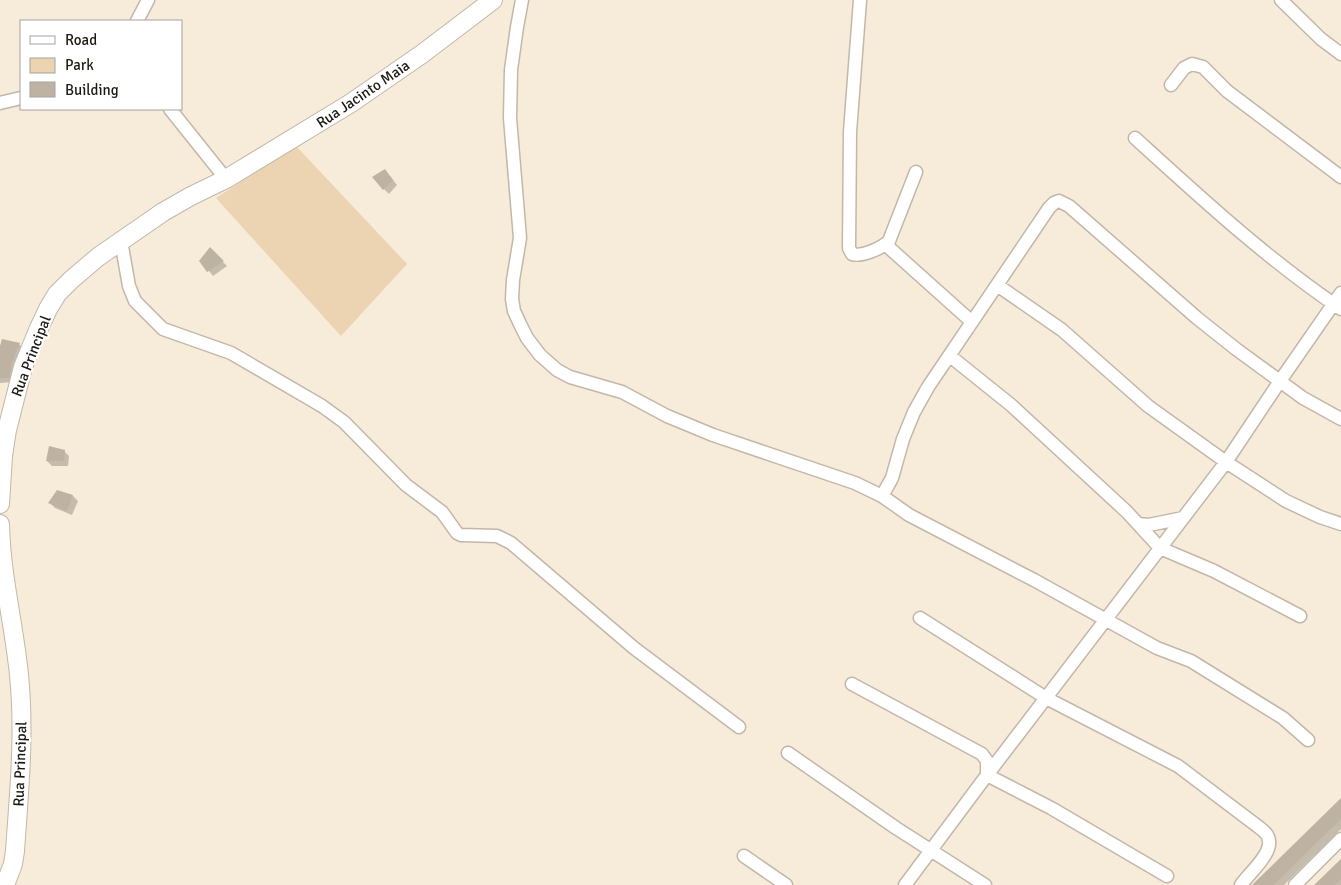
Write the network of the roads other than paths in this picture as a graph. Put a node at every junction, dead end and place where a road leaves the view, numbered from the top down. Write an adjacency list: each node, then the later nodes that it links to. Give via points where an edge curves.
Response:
1 (148, 0): 6 (street)
2 (493, 0): 15 (street, Rua Jacinto Maia, via 351,103)
3 (522, 0): 26 (street, via 511,80 511,134 520,238 512,299 527,338 557,370 570,377 622,392 713,435 855,483)
4 (860, 0): 17 (street, via 850,132 849,248 855,255)
5 (1281, 0): 7 (street)
6 (138, 20)
7 (1341, 54)
8 (1171, 85): 14 (street, via 1184,68 1192,64 1203,68 1227,92)
9 (20, 98): 10 (street)
10 (0, 103)
11 (171, 110): 15 (street)
12 (1135, 138): 20 (street, via 1242,235)
13 (916, 172): 17 (street, via 892,238)
14 (1341, 177)
15 (226, 179): 16 (street, Rua Principal, via 163,212)
16 (121, 241): 27 (street, Rua Principal, via 84,268 57,294 39,328 23,367 7,430); 38 (street, via 135,301 163,329 231,353 322,406 344,422 406,486 442,512 457,533 497,536 511,543 634,648)
17 (886, 245): 21 (street)
18 (997, 285): 21 (street); 23 (street, via 1049,208 1059,201 1069,206 1216,334); 25 (street, via 1062,330 1148,406)
19 (1341, 293): 20 (street)
20 (1337, 306): 23 (street)
21 (972, 322): 22 (street)
22 (950, 356): 26 (street, via 914,412 892,478); 30 (street, via 1011,405)
23 (1280, 381): 24 (street); 25 (street)
24 (1341, 419)
25 (1226, 462): 28 (street); 31 (street, via 1286,501)
26 (882, 496): 35 (street, via 909,515)
27 (0, 504)
28 (1183, 518): 30 (street); 32 (street)
29 (0, 524): 46 (street, Rua Principal, via 1,558 19,676 22,740 15,851)
30 (1138, 524): 32 (street)
31 (1341, 524)
32 (1160, 548): 33 (street, via 1214,571); 35 (street)
33 (1300, 616)
34 (920, 618): 37 (street)
35 (1106, 621): 37 (street); 39 (street, via 1156,648 1191,661 1283,718)
36 (852, 684): 41 (street, via 982,754 987,761)
37 (1046, 698): 41 (street); 50 (street, via 1178,766 1264,832 1270,845)
38 (739, 727)
39 (1308, 740)
40 (788, 753): 43 (street)
41 (987, 775): 43 (street); 45 (street, via 1051,808)
42 (1341, 840): 51 (street)
43 (932, 850): 48 (street); 49 (street)
44 (744, 856): 47 (street)
45 (1167, 876)
46 (5, 885)
47 (786, 885)
48 (905, 885)
49 (985, 885)
50 (1241, 885)
51 (1295, 885)

